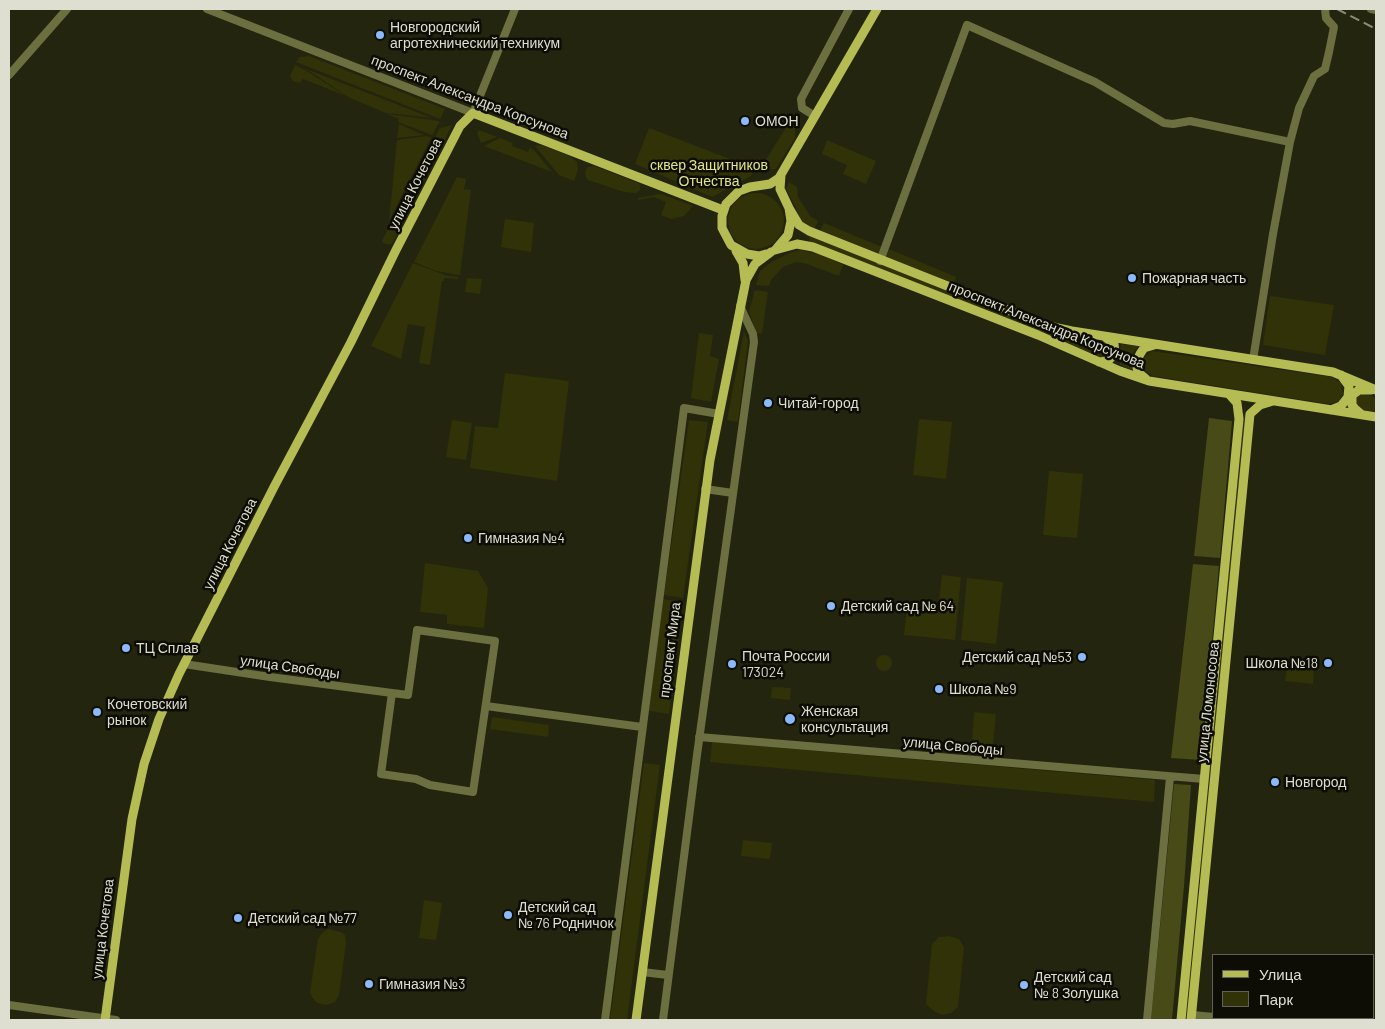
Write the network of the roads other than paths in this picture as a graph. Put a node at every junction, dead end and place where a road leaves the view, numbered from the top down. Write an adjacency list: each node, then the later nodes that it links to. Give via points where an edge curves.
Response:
1 (67, 9): 9 (street)
2 (207, 9): 10 (street, проспект Александра Корсунова)
3 (515, 9): 10 (street)
4 (848, 9): 11 (street, via 801,99 802,108)
5 (877, 9): 11 (main road)
6 (1325, 9): 12 (street, via 1326,18 1334,27 1325,69 1314,76 1299,108)
7 (1371, 9): 8 (street)
8 (1376, 10)
9 (9, 75)
10 (473, 113): 16 (main road, проспект Александра Корсунова); 39 (main road, улица Кочетова, via 460,126)
11 (816, 116): 13 (main road)
12 (1290, 142): 19 (street, via 1190,121 1164,123 1095,82 966,26); 24 (street)
13 (781, 175): 14 (main road, via 773,183); 15 (main road, via 779,185)
14 (750, 187): 15 (main road, via 770,189); 16 (main road, via 734,195)
15 (787, 205): 18 (main road, via 790,228 785,241); 19 (main road, проспект Александра Корсунова, via 802,228)
16 (723, 210): 17 (main road, via 722,228)
17 (731, 245): 18 (main road, via 747,254 759,256); 20 (main road, проспект Мира, via 743,263)
18 (773, 251): 20 (main road, проспект Мира, via 755,264); 25 (main road, проспект Александра Корсунова, via 797,244 813,247)
19 (880, 261): 22 (main road, проспект Александра Корсунова, via 1042,324)
20 (744, 286): 21 (main road, проспект Мира)
21 (740, 306): 33 (main road, проспект Мира); 38 (street, via 754,342)
22 (1100, 336): 23 (main road, проспект Александра Корсунова); 25 (main road, via 1111,340 1115,348 1112,358)
23 (1158, 345): 24 (main road, проспект Александра Корсунова); 27 (main road, via 1144,348 1137,360 1140,374)
24 (1253, 360): 26 (main road, проспект Александра Корсунова)
25 (1099, 362): 27 (main road, проспект Александра Корсунова)
26 (1337, 373): 28 (main road, проспект Александра Корсунова); 31 (main road, via 1349,386 1349,394 1341,406)
27 (1148, 381): 29 (main road, проспект Александра Корсунова)
28 (1376, 391): 35 (main road, via 1362,389 1354,393 1352,405)
29 (1229, 394): 30 (main road, проспект Александра Корсунова); 32 (main road)
30 (1273, 401): 31 (main road, проспект Александра Корсунова); 34 (main road, via 1260,405)
31 (1327, 410): 35 (main road, проспект Александра Корсунова)
32 (1240, 413): 34 (main road, via 1244,409); 41 (main road, улица Ломоносова)
33 (718, 414): 37 (main road, проспект Мира); 44 (street, via 684,408)
34 (1250, 414): 42 (main road, улица Ломоносова)
35 (1361, 415): 36 (main road, проспект Александра Корсунова)
36 (1376, 416)
37 (705, 489): 38 (street); 50 (main road, проспект Мира)
38 (733, 493): 45 (street)
39 (184, 664): 40 (street, улица Свободы); 55 (main road, улица Кочетова, via 159,719 138,787)
40 (392, 693): 43 (street, улица Свободы, via 408,695 417,630 496,641); 43 (street, улица Свободы, via 381,774 473,792)
41 (1212, 696): 42 (main road); 47 (main road, улица Ломоносова)
42 (1222, 698): 49 (main road, улица Ломоносова)
43 (486, 706): 44 (street)
44 (642, 727): 57 (street)
45 (699, 736): 46 (street, улица Свободы); 51 (street)
46 (1170, 777): 47 (street, улица Свободы); 60 (street)
47 (1204, 780): 48 (main road, улица Ломоносова)
48 (1194, 887): 49 (main road); 61 (main road, улица Ломоносова)
49 (1204, 888): 53 (main road, улица Ломоносова)
50 (642, 972): 51 (street); 58 (main road, проспект Мира)
51 (668, 975): 59 (street)
52 (9, 1005): 55 (street)
53 (1192, 1017): 54 (street)
54 (1212, 1017)
55 (105, 1019): 56 (street)
56 (116, 1020)
57 (605, 1020)
58 (636, 1020)
59 (663, 1020)
60 (1147, 1020)
61 (1181, 1020)

